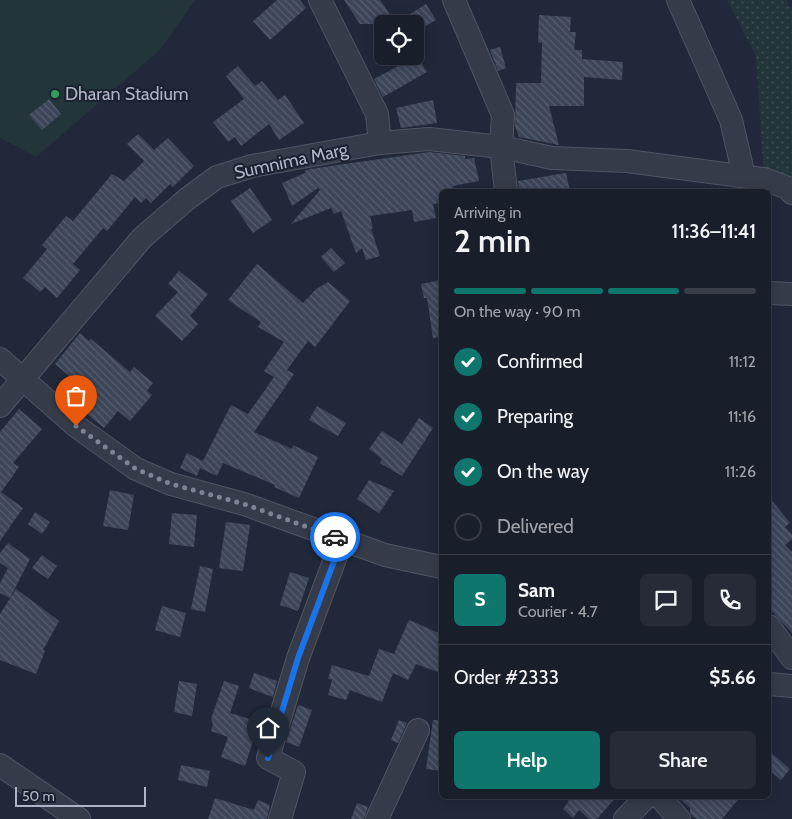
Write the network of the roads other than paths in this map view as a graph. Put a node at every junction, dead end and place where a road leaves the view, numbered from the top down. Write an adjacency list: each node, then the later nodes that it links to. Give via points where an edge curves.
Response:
1 (320, 0): 4 (street, via 377,114)
2 (454, 0): 5 (street, via 503,115)
3 (678, 0): 6 (street, via 731,120)
4 (380, 143): 5 (street, Sumnima Marg, via 429,139); 12 (street, Sumnima Marg, via 252,166 217,177 142,238)
5 (501, 147): 6 (street, Sumnima Marg, via 552,158 627,161); 7 (street)
6 (744, 176): 8 (street, Sumnima Marg, via 764,179 788,188)
7 (506, 189)
8 (792, 193)
9 (771, 293): 10 (street)
10 (792, 294)
11 (0, 359): 12 (street)
12 (24, 379): 13 (street, Sumnima Marg); 14 (street, via 76,426 136,469 171,484 244,504)
13 (0, 406)
14 (342, 540): 15 (street, via 385,555); 25 (street, via 298,658 268,758 294,772)
15 (439, 567)
16 (771, 629): 17 (street)
17 (792, 658)
18 (771, 684): 19 (street)
19 (792, 686)
20 (418, 730): 26 (street)
21 (0, 765): 24 (street)
22 (644, 799): 27 (street)
23 (661, 799): 28 (street)
24 (79, 819)
25 (280, 819)
26 (378, 819)
27 (625, 819)
28 (679, 819)

